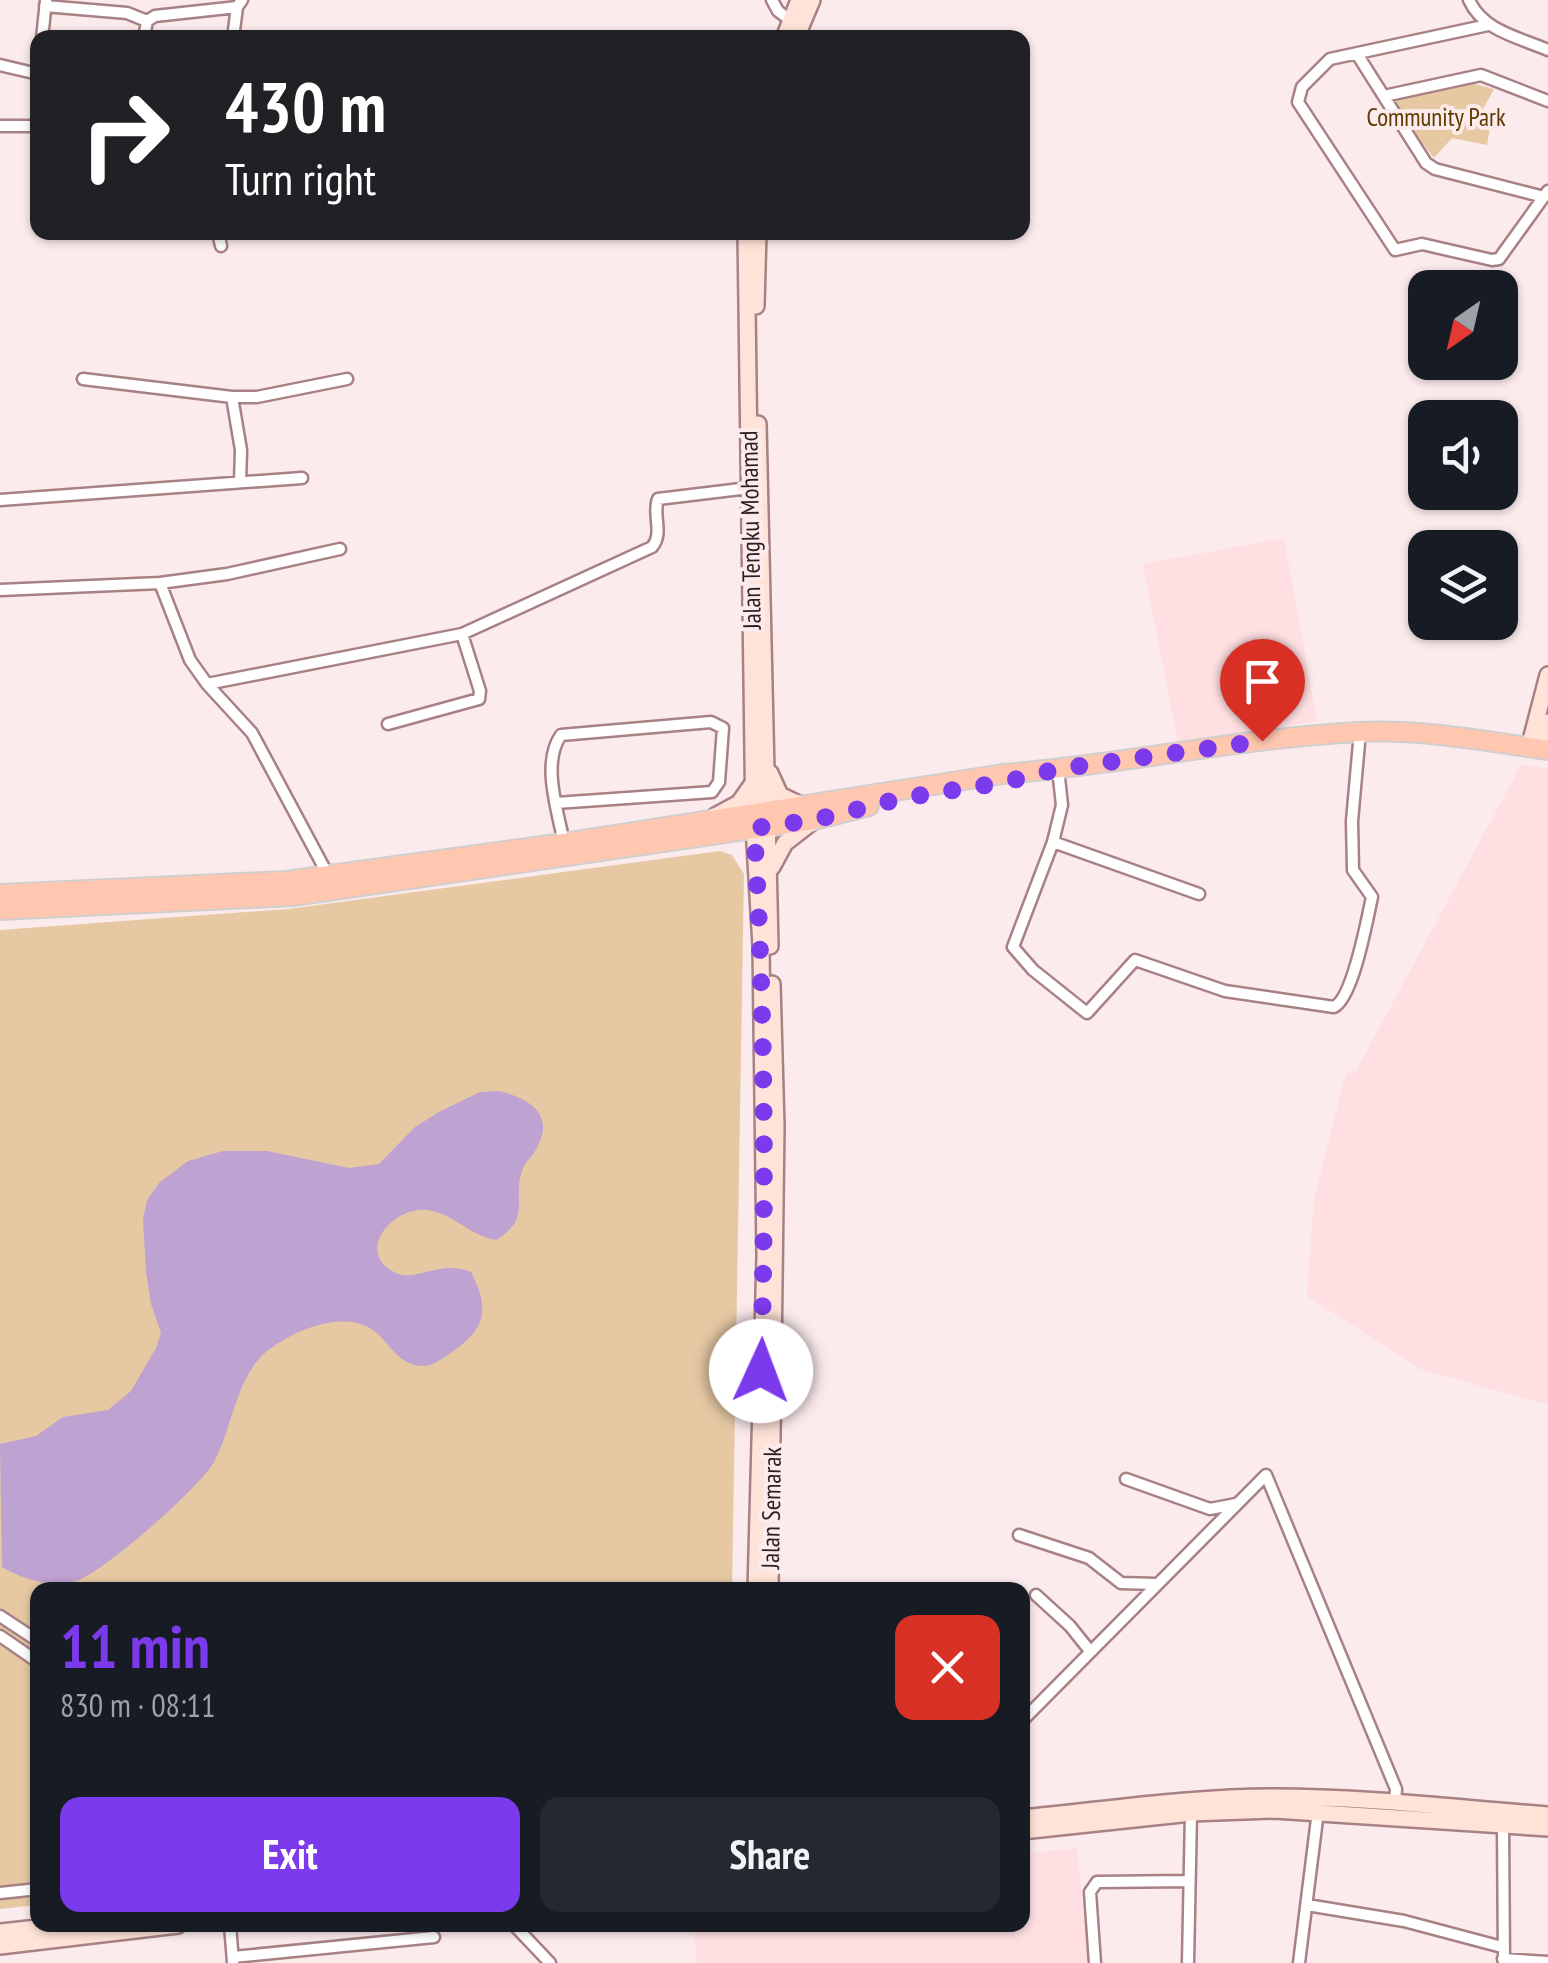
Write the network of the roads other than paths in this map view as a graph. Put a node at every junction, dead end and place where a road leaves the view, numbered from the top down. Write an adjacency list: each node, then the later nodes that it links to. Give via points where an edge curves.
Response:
1 (772, 0): 8 (street)
2 (799, 0): 8 (main road)
3 (812, 0): 14 (main road)
4 (1468, 0): 9 (street)
5 (46, 3): 7 (street); 10 (street)
6 (240, 4): 7 (street); 12 (street)
7 (147, 20): 11 (street)
8 (790, 20): 13 (main road)
9 (1488, 25): 15 (street); 16 (street)
10 (43, 30)
11 (145, 30)
12 (235, 30)
13 (787, 30)
14 (799, 30)
15 (1548, 50)
16 (1357, 54): 19 (street); 23 (street, via 1330,59 1302,87 1298,102 1394,250 1422,244 1499,259)
17 (0, 65): 18 (street)
18 (30, 72)
19 (1384, 96): 20 (street, via 1480,75); 23 (street, via 1435,169)
20 (1548, 101)
21 (0, 126): 22 (street)
22 (30, 126)
23 (1546, 194)
24 (220, 240): 27 (street)
25 (746, 240): 33 (main road, Jalan Tengku Mohamad)
26 (758, 240): 45 (main road, Jalan Tengku Mohamad)
27 (221, 246)
28 (84, 379): 30 (street)
29 (347, 379): 30 (street)
30 (232, 397): 32 (street)
31 (302, 478): 32 (street)
32 (240, 482): 34 (street)
33 (748, 488): 38 (street, via 658,499 652,547); 47 (main road, Jalan Tengku Mohamad)
34 (0, 500)
35 (340, 550): 36 (street)
36 (160, 583): 37 (street); 40 (street, via 190,660)
37 (0, 590)
38 (462, 634): 40 (street); 42 (street, via 479,699)
39 (1548, 675): 41 (main road)
40 (207, 684): 56 (street, via 252,733)
41 (1544, 719): 44 (main road)
42 (388, 724)
43 (1360, 732): 44 (main road); 46 (main road); 53 (street, via 1353,870 1372,897 1338,1006 1225,990 1135,960 1086,1013 1013,946)
44 (1539, 749)
45 (765, 755): 49 (main road, via 777,790); 50 (main road, Jalan Tengku Mohamad)
46 (1054, 770): 49 (main road); 53 (street, via 1062,805)
47 (754, 781): 50 (main road, Jalan Tengku Mohamad); 51 (main road, via 739,803)
48 (556, 803): 48 (street, via 712,792 719,782 723,728 711,722 566,732 554,747); 54 (street)
49 (808, 813): 50 (main road); 55 (main road)
50 (761, 819): 51 (main road); 52 (main road); 55 (main road, Jalan Semarak)
51 (702, 821): 54 (main road)
52 (723, 833): 54 (main road); 55 (main road, via 743,842)
53 (1053, 842): 58 (street)
54 (565, 851): 56 (main road); 59 (main road, via 293,896)
55 (763, 867): 63 (main road, Jalan Semarak, via 765,1256); 64 (main road, Jalan Semarak, via 776,1126)
56 (328, 875): 57 (main road)
57 (0, 894)
58 (1199, 894)
59 (0, 910)
60 (1126, 1479): 61 (street, via 1210,1509)
61 (1237, 1504): 65 (street); 73 (street, via 1266,1474 1396,1789)
62 (1019, 1536): 65 (street, via 1088,1558 1122,1582)
63 (756, 1582)
64 (770, 1582)
65 (1158, 1584): 70 (street)
66 (1036, 1595): 70 (street)
67 (0, 1616): 69 (street)
68 (0, 1636): 71 (street)
69 (30, 1636)
70 (1090, 1651): 72 (street)
71 (30, 1657)
72 (1030, 1713)
73 (1394, 1803): 76 (main road); 77 (main road, via 1239,1798)
74 (1318, 1811): 75 (main road); 78 (main road); 84 (street)
75 (1191, 1813): 80 (main road); 81 (street)
76 (1548, 1816)
77 (1030, 1817)
78 (1502, 1824): 79 (main road); 91 (street)
79 (1548, 1828)
80 (1030, 1830)
81 (1189, 1881): 98 (street, via 1097,1882 1090,1892); 99 (street)
82 (30, 1889): 83 (street)
83 (0, 1893)
84 (1307, 1905): 91 (street, via 1404,1920); 100 (street)
85 (30, 1929): 86 (main road)
86 (0, 1932)
87 (119, 1932): 90 (main road)
88 (521, 1932): 97 (street)
89 (434, 1937): 92 (street)
90 (0, 1946)
91 (1502, 1946): 94 (street)
92 (311, 1948): 93 (street); 96 (street)
93 (233, 1956)
94 (1504, 1961): 95 (street)
95 (1548, 1962)
96 (312, 1963)
97 (550, 1963)
98 (1096, 1963)
99 (1188, 1963)
100 (1299, 1963)

